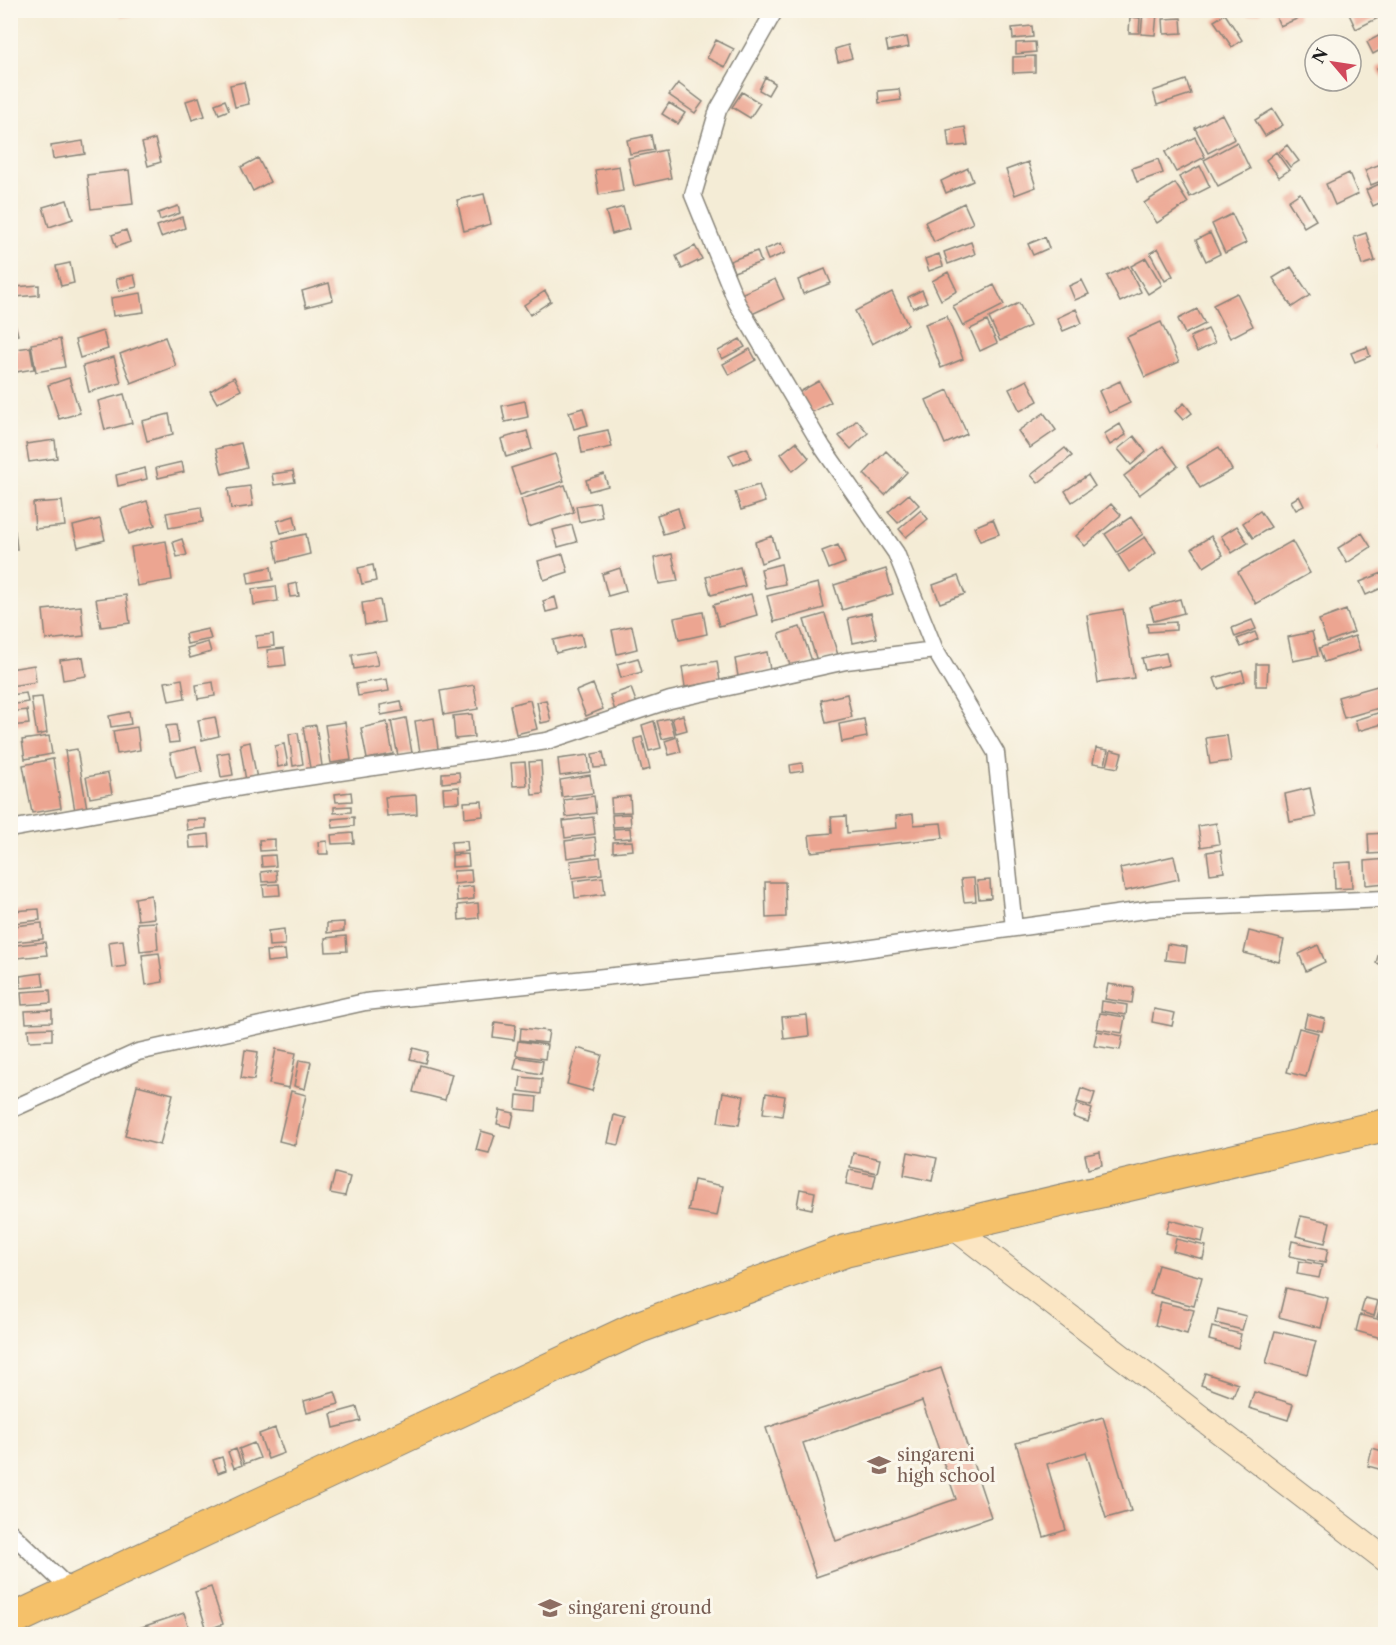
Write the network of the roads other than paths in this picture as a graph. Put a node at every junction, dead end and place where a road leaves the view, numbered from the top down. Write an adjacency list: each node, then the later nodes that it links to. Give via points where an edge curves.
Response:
1 (775, 10): 2 (street, via 718,110 693,195 737,303 823,448 896,553)
2 (935, 650): 3 (street, via 846,661 670,700 547,741 254,785); 5 (street, via 996,753)
3 (10, 829)
4 (1386, 899): 5 (street, via 1152,909)
5 (1014, 928): 6 (street, via 843,952 365,1002 138,1052)
6 (10, 1110)
7 (1386, 1125): 8 (highway)
8 (952, 1226): 10 (street); 11 (highway, via 845,1251 639,1327)
9 (10, 1532): 11 (street)
10 (1386, 1560)
11 (73, 1592): 12 (highway)
12 (10, 1621)

